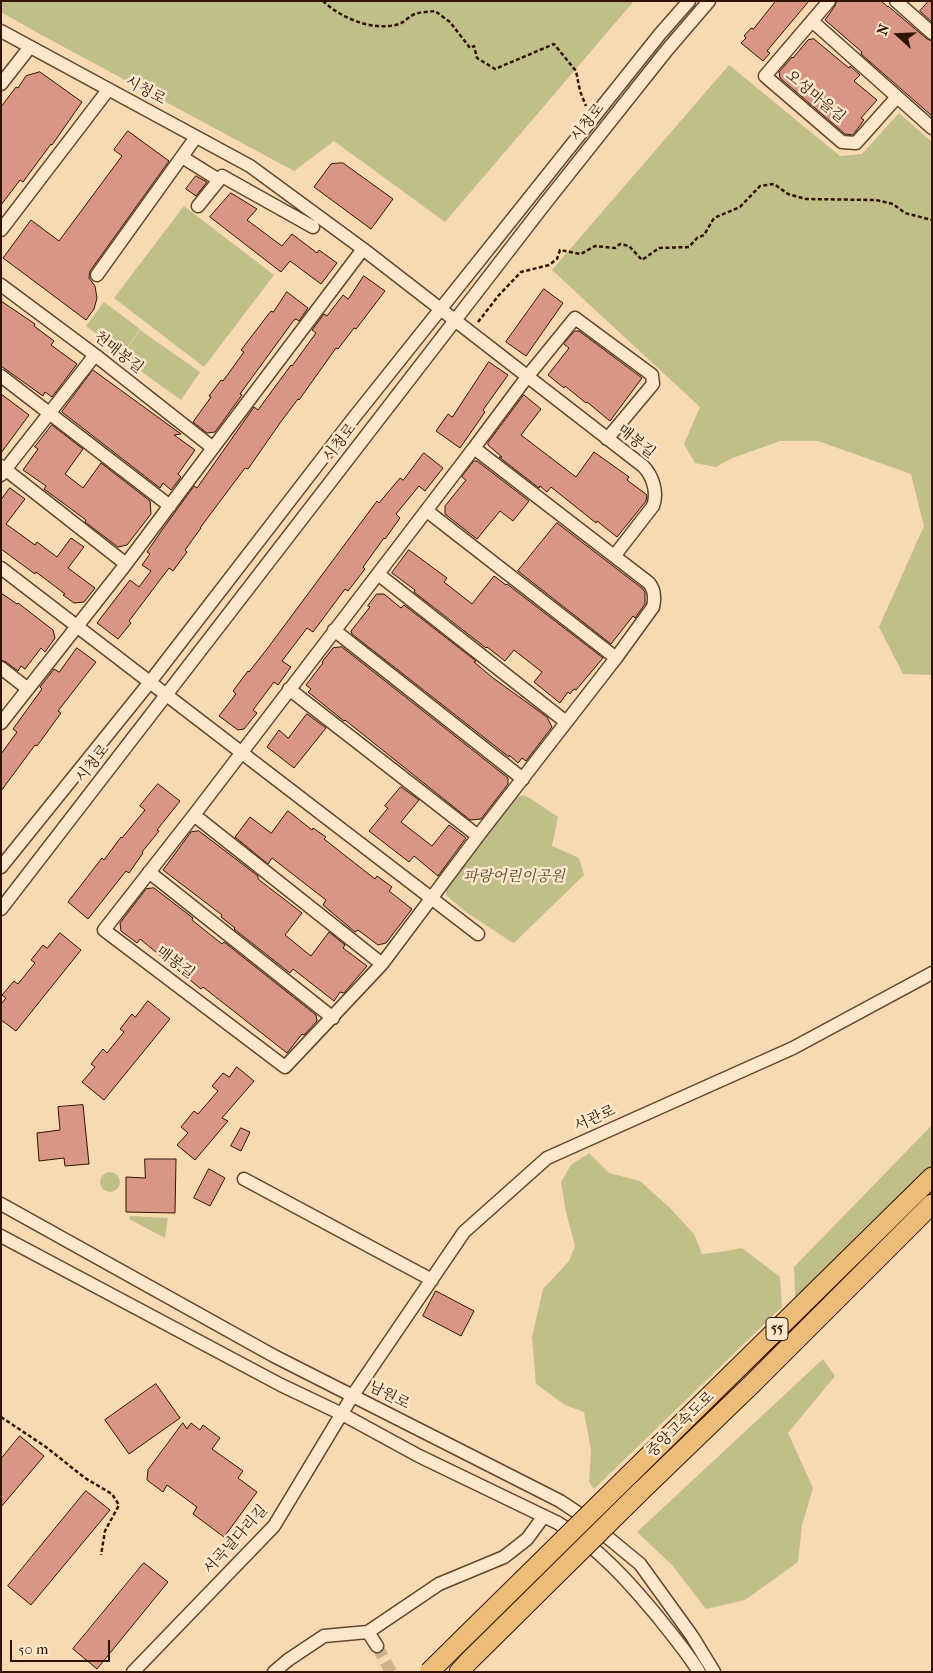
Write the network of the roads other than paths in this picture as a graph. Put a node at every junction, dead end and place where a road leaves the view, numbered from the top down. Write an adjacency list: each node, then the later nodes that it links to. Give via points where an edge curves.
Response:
1 (689, 1): 22 (street, 시청로)
2 (709, 1): 23 (street, 시청로)
3 (829, 1): 5 (street, 오성마을길)
4 (896, 1): 7 (street)
5 (812, 21): 11 (street); 11 (street, 오성마을길, via 764,76 842,142 856,143)
6 (1, 31): 8 (street, 시청로)
7 (932, 33)
8 (30, 47): 9 (street); 10 (street, 시청로)
9 (1, 84)
10 (108, 90): 13 (street, 시청로); 18 (street)
11 (897, 97): 12 (street)
12 (932, 128)
13 (196, 137): 14 (street); 19 (street, 시청로, via 250,166)
14 (182, 157): 15 (street); 20 (street)
15 (219, 180): 16 (street); 17 (street, via 222,176)
16 (198, 206)
17 (313, 227)
18 (1, 230)
19 (363, 249): 22 (street, 시청로); 29 (street)
20 (97, 275)
21 (1, 285): 24 (street, 천매봉길)
22 (440, 309): 23 (street); 42 (street, 시청로)
23 (455, 320): 26 (street); 45 (street, 시청로)
24 (95, 355): 27 (street); 29 (street, 천매봉길)
25 (1, 376): 27 (street)
26 (527, 378): 28 (street, 매봉길); 28 (street, 매봉길, via 575,318 652,375 653,384); 30 (street, 매봉길)
27 (49, 412): 31 (street); 32 (street)
28 (607, 439): 34 (street, 매봉길, via 647,470 656,499)
29 (213, 448): 32 (street)
30 (474, 448): 33 (street, 매봉길); 34 (street)
31 (3, 470): 35 (street)
32 (170, 506): 35 (street)
33 (427, 511): 37 (street, 매봉길); 40 (street)
34 (615, 555): 40 (street, via 646,580 655,597 650,612)
35 (126, 564): 38 (street)
36 (1, 568): 38 (street)
37 (378, 574): 39 (street, 매봉길); 46 (street)
38 (77, 627): 42 (street); 43 (street)
39 (334, 630): 44 (street, 매봉길); 49 (street)
40 (616, 658): 46 (street)
41 (1, 668): 43 (street)
42 (150, 682): 45 (street); 52 (street, 시청로)
43 (28, 689): 47 (street)
44 (289, 689): 48 (street, 매봉길); 51 (street)
45 (167, 694): 48 (street); 55 (street, 시청로)
46 (566, 722): 49 (street)
47 (1, 723)
48 (241, 751): 50 (street, 매봉길); 54 (street)
49 (523, 779): 51 (street)
50 (194, 814): 53 (street, 매봉길); 57 (street)
51 (478, 836): 54 (street)
52 (1, 867)
53 (149, 872): 59 (street); 59 (street, 매봉길, via 104,930 285,1067)
54 (431, 899): 56 (street); 57 (street)
55 (1, 909)
56 (478, 934)
57 (382, 964): 59 (street)
58 (932, 973): 65 (street, 서관로, via 793,1048 547,1158 464,1232)
59 (333, 1018)
60 (932, 1177): 74 (highway, 중앙고속도로 / 55, bridge)
61 (244, 1179): 65 (street)
62 (1, 1204): 66 (street, 남원로)
63 (932, 1204): 71 (highway, 중앙고속도로 / 55, bridge)
64 (1, 1236): 67 (street, via 280,1385)
65 (432, 1280): 66 (street, 서관로)
66 (353, 1396): 67 (street, 서곡널다리길); 76 (street, 남원로, via 578,1513 640,1564)
67 (342, 1414): 68 (street, via 419,1456); 72 (street, 서곡널다리길, via 274,1526)
68 (544, 1516): 69 (street, via 527,1539 504,1556 439,1584); 75 (street, via 577,1534 610,1563 642,1598)
69 (368, 1632): 70 (street); 73 (street, via 324,1636)
70 (377, 1646)
71 (464, 1666)
72 (133, 1672)
73 (274, 1672)
74 (429, 1672)
75 (699, 1672)
76 (714, 1672)

